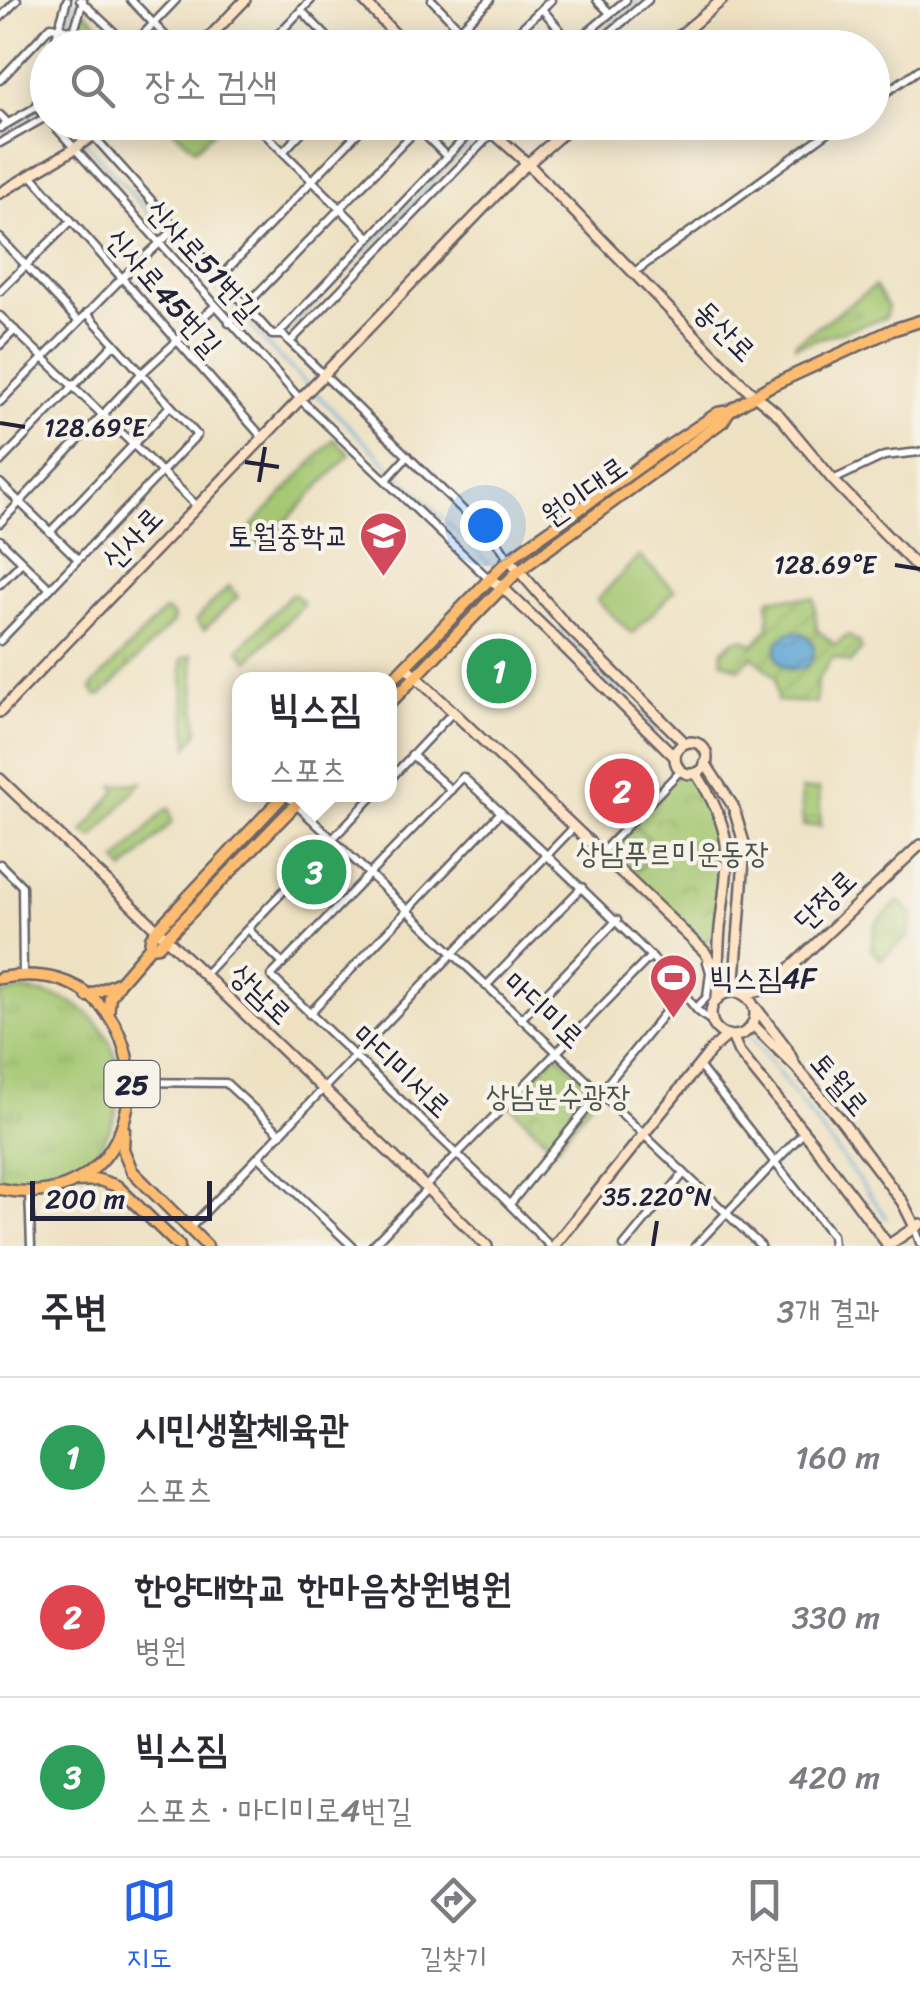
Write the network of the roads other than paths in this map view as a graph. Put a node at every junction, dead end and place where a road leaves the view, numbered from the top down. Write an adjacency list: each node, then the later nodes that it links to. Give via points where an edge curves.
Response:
1 (17, 0): 20 (street)
2 (67, 0): 22 (street)
3 (131, 0): 21 (street)
4 (176, 0): 21 (street)
5 (245, 0): 28 (street)
6 (311, 0): 18 (street)
7 (363, 0): 31 (street)
8 (432, 0): 23 (street)
9 (490, 0): 23 (street)
10 (551, 0): 17 (street)
11 (598, 0): 19 (street)
12 (626, 0): 19 (street)
13 (648, 0): 35 (street)
14 (722, 0): 16 (street)
15 (82, 1): 22 (street); 25 (street)
16 (710, 4): 36 (street)
17 (542, 8): 32 (street); 33 (street)
18 (302, 10): 29 (street); 30 (street)
19 (610, 13): 34 (street)
20 (0, 18)
21 (154, 23): 26 (street); 27 (street)
22 (67, 29): 24 (street)
23 (460, 29)
24 (47, 30)
25 (112, 30)
26 (147, 30)
27 (160, 30)
28 (216, 30)
29 (283, 30)
30 (319, 30)
31 (391, 30)
32 (519, 30)
33 (562, 30)
34 (591, 30)
35 (613, 30)
36 (683, 30)
37 (30, 48): 39 (street)
38 (920, 68): 40 (street)
39 (0, 80)
40 (890, 89)
41 (0, 114): 44 (street)
42 (30, 117): 44 (street)
43 (30, 122): 59 (street)
44 (8, 123): 45 (street)
45 (0, 128)
46 (68, 140): 60 (street, 신사로51번길)
47 (87, 140): 60 (street)
48 (96, 140): 71 (street)
49 (271, 140): 61 (street)
50 (294, 140): 61 (street)
51 (351, 140): 65 (street)
52 (402, 140): 68 (street)
53 (430, 140): 62 (street)
54 (467, 140): 62 (street)
55 (473, 140): 69 (street)
56 (501, 140): 63 (street, 동산로)
57 (554, 140): 63 (street)
58 (817, 140): 76 (street)
59 (0, 142)
60 (76, 148): 64 (street); 74 (street, 신사로51번길)
61 (283, 152): 65 (street)
62 (446, 157): 67 (street)
63 (527, 163): 76 (street, 동산로); 96 (street)
64 (31, 175): 66 (street); 70 (street, 신사로45번길)
65 (312, 181): 68 (street); 77 (street)
66 (0, 193)
67 (404, 203): 69 (street); 72 (street)
68 (340, 209): 72 (street); 83 (street)
69 (413, 212): 80 (street)
70 (71, 220): 75 (street); 78 (street, 신사로45번길)
71 (175, 229): 74 (street); 77 (street)
72 (369, 237): 79 (street)
73 (0, 238): 75 (street)
74 (160, 243): 78 (street); 82 (street, 신사로51번길)
75 (26, 265): 81 (street); 86 (street)
76 (632, 274): 98 (street, 동산로)
77 (220, 277): 83 (street)
78 (122, 278): 84 (street); 91 (street, 신사로45번길)
79 (332, 278): 80 (street); 90 (street)
80 (341, 287): 90 (street)
81 (0, 292)
82 (214, 306): 87 (street, 신사로51번길); 91 (street)
83 (245, 307): 87 (street); 90 (street)
84 (86, 313): 86 (street); 92 (street)
85 (0, 316): 89 (street)
86 (79, 321): 94 (street)
87 (230, 321): 99 (street, 신사로51번길)
88 (920, 321): 98 (main road, 원이대로)
89 (15, 330): 93 (street); 94 (street)
90 (285, 338): 96 (street)
91 (177, 340): 95 (street); 104 (street, 신사로45번길)
92 (114, 344): 95 (street); 97 (street)
93 (0, 345)
94 (43, 357): 97 (street); 100 (street)
95 (141, 374): 101 (street); 103 (street)
96 (321, 377): 99 (street, 신사로); 107 (street)
97 (74, 386): 103 (street); 108 (street)
98 (755, 395): 102 (main road, 원이대로); 111 (street, 동산로)
99 (300, 399): 104 (street, 신사로); 110 (street, 신사로51번길)
100 (0, 402)
101 (170, 406): 105 (street); 109 (street, via 197,435)
102 (729, 410): 119 (main road, 원이대로); 122 (main road, 원이대로, via 723,421)
103 (102, 415): 105 (street); 113 (street)
104 (263, 438): 114 (street, 신사로)
105 (133, 444): 109 (street); 116 (street)
106 (920, 452): 111 (street, via 884,456)
107 (408, 456): 110 (street); 119 (street)
108 (0, 462)
109 (162, 472): 114 (street); 118 (street)
110 (387, 479): 123 (street, 신사로51번길)
111 (833, 480): 121 (street, 동산로)
112 (0, 484): 113 (street)
113 (20, 502): 115 (street); 116 (street)
114 (197, 506): 134 (street, 신사로)
115 (0, 523)
116 (50, 532): 118 (street)
117 (0, 540): 120 (street)
118 (78, 559): 126 (street)
119 (509, 559): 122 (street); 123 (main road, 원이대로)
120 (22, 562): 124 (street); 126 (street)
121 (920, 570)
122 (517, 572): 125 (main road, 원이대로); 127 (street)
123 (489, 580): 125 (street); 130 (main road, 원이대로)
124 (0, 584)
125 (501, 586): 128 (street); 132 (main road, 원이대로)
126 (50, 589): 129 (street)
127 (567, 626): 128 (street, via 555,625); 136 (street)
128 (554, 637): 137 (street)
129 (0, 641)
130 (405, 666): 131 (main road, 원이대로); 132 (street)
131 (397, 675)
132 (414, 676): 133 (main road, 원이대로); 135 (street)
133 (397, 695)
134 (0, 712)
135 (452, 713): 139 (street); 155 (street)
136 (661, 720): 137 (street, via 663,732); 138 (street)
137 (650, 733): 140 (street)
138 (686, 743): 140 (street); 141 (street, via 702,747)
139 (412, 755): 143 (street); 146 (street)
140 (675, 757): 142 (street)
141 (706, 763): 144 (street); 147 (street)
142 (680, 770): 144 (street); 158 (street)
143 (397, 771)
144 (696, 772): 148 (street)
145 (2, 785): 169 (street, 상남로)
146 (451, 790): 154 (street, via 463,777); 161 (street)
147 (725, 790): 148 (street, via 712,789); 165 (street, via 745,846)
148 (712, 798): 164 (street, via 729,857)
149 (278, 802): 169 (main road)
150 (293, 802): 153 (street, 마디미로)
151 (299, 802): 153 (main road)
152 (368, 802): 156 (street)
153 (296, 805): 156 (street, 마디미로); 169 (main road)
154 (502, 812): 159 (street); 163 (street)
155 (575, 826): 158 (street); 159 (street)
156 (332, 840): 161 (street, 마디미로); 167 (street)
157 (920, 846): 183 (street, 단정로, via 784,974)
158 (602, 853): 170 (street)
159 (548, 857): 162 (street); 171 (street)
160 (0, 864): 177 (street, via 22,886)
161 (370, 876): 163 (street, 마디미로); 173 (street)
162 (582, 888): 166 (street); 180 (street)
163 (409, 913): 171 (street, 마디미로); 186 (street)
164 (722, 916): 165 (street, via 731,922); 168 (street)
165 (741, 917): 174 (street)
166 (617, 920): 172 (street); 188 (street)
167 (248, 929): 173 (street, 마디미서로); 176 (street)
168 (720, 931): 170 (street, via 710,944); 175 (street)
169 (162, 934): 176 (street, 상남로); 179 (main road, via 150,938 150,947)
170 (698, 945): 175 (street); 185 (street, via 710,972 708,997)
171 (453, 955): 180 (street, 마디미로); 195 (street)
172 (651, 956): 181 (street); 194 (street)
173 (283, 964): 186 (street, 마디미서로, via 272,976)
174 (734, 967): 183 (street); 183 (street)
175 (718, 974): 184 (street)
176 (204, 975): 199 (street, 상남로)
177 (23, 976): 178 (main road, 25); 182 (main road, 25, via 56,980)
178 (0, 978)
179 (119, 983): 182 (main road); 187 (main road)
180 (486, 986): 188 (street, 마디미로)
181 (684, 989): 185 (street); 200 (street)
182 (87, 996): 187 (main road, 25)
183 (751, 996): 184 (street, 단정로); 189 (street); 197 (street)
184 (714, 1004): 185 (street); 190 (street)
185 (696, 1005): 190 (street)
186 (309, 1015): 195 (street, 마디미서로)
187 (108, 1016): 198 (main road, 25, via 125,1046)
188 (521, 1020): 194 (street, 마디미로)
189 (752, 1024): 191 (street); 197 (street, 토월로)
190 (715, 1025): 191 (street); 192 (street)
191 (730, 1035): 192 (street); 193 (street)
192 (715, 1047): 193 (street); 196 (street)
193 (739, 1052): 202 (street)
194 (557, 1053): 200 (street, 마디미로); 205 (street)
195 (354, 1058): 199 (street); 205 (street, 마디미서로)
196 (699, 1066): 204 (street); 207 (street)
197 (796, 1067): 215 (street, 토월로)
198 (132, 1082): 201 (main road, 25); 203 (street, via 226,1083)
199 (324, 1090): 203 (street); 210 (street, 상남로)
200 (598, 1092): 204 (street, 마디미로); 213 (street)
201 (124, 1124): 209 (main road, 25, via 102,1158); 216 (main road, via 123,1149 132,1171)
202 (804, 1132): 207 (street); 229 (street)
203 (281, 1134): 206 (street)
204 (644, 1136): 208 (street, 마디미로); 224 (street)
205 (458, 1154): 210 (street); 213 (street, 마디미서로)
206 (259, 1157): 216 (street); 221 (street)
207 (777, 1162): 214 (street); 228 (street, via 832,1235)
208 (684, 1173): 214 (street, 마디미로); 225 (street)
209 (69, 1182): 212 (main road, 25); 218 (main road, via 117,1186)
210 (426, 1188): 222 (street); 223 (street, 상남로)
211 (0, 1189): 212 (main road, 25)
212 (30, 1192): 219 (street)
213 (510, 1204): 224 (street, 마디미서로)
214 (726, 1213): 226 (street); 227 (street, 마디미로)
215 (917, 1224): 217 (street); 229 (street)
216 (189, 1229): 220 (main road)
217 (920, 1243)
218 (175, 1245)
219 (30, 1246)
220 (207, 1246)
221 (352, 1246)
222 (372, 1246)
223 (487, 1246)
224 (552, 1246)
225 (624, 1246)
226 (695, 1246)
227 (761, 1246)
228 (833, 1246)
229 (888, 1246)

